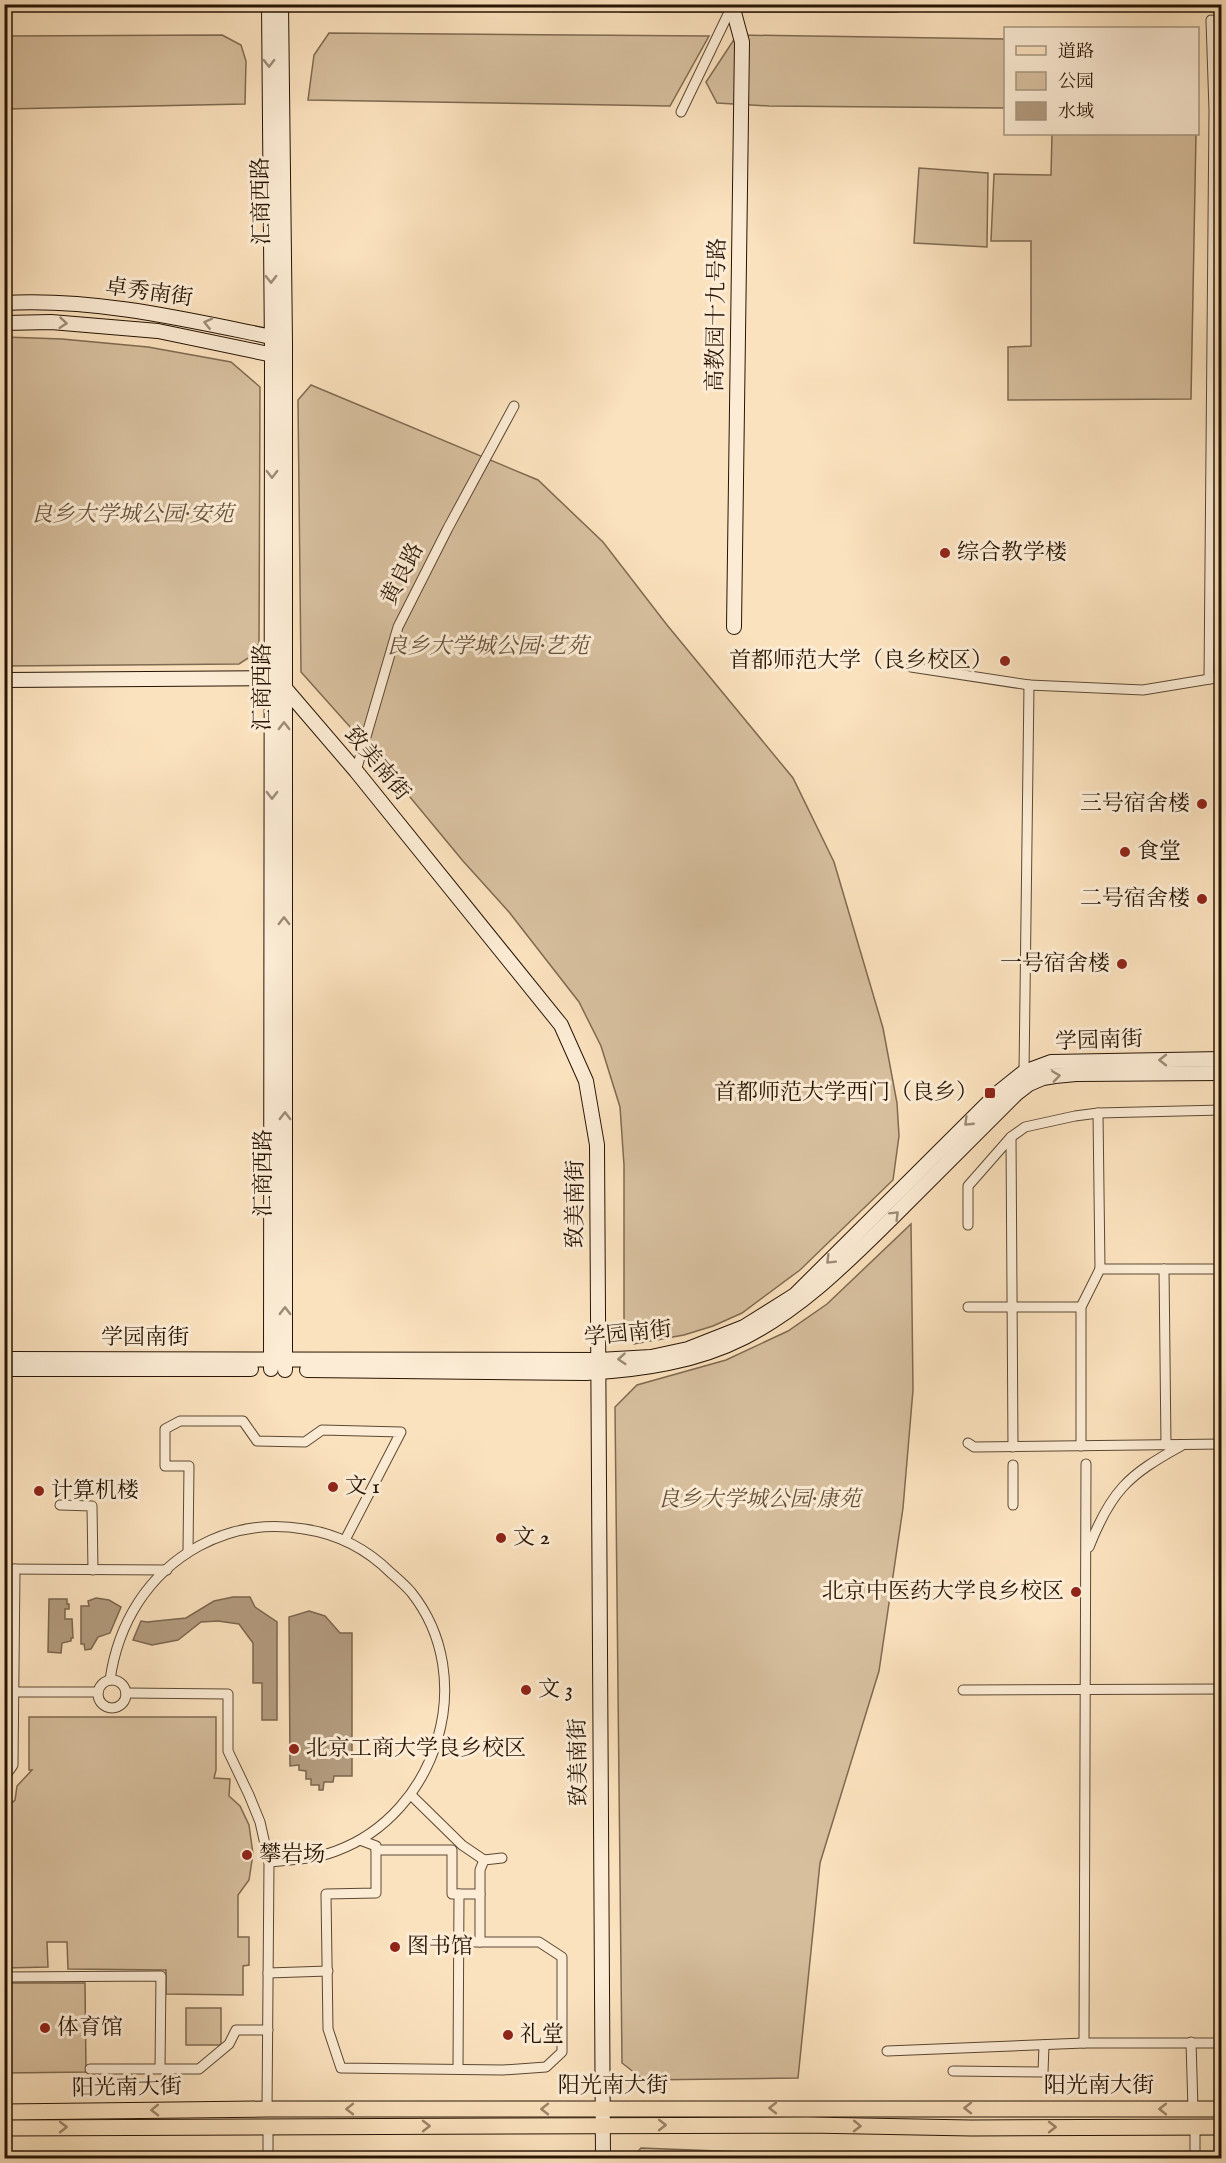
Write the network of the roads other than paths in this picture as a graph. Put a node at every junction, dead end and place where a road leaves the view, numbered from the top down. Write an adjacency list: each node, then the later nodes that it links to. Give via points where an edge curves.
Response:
1 (269, 4): 10 (street, 汇商西路, one-way to 10)
2 (281, 4): 10 (street, 汇商西路)
3 (622, 4): 5 (main road)
4 (898, 4): 5 (main road)
5 (733, 5): 7 (street); 13 (street, 高教园十九号路, via 742,42)
6 (1211, 20): 16 (street, via 1214,111)
7 (681, 112)
8 (4, 303): 10 (street, 卓秀南街, one-way to 8, via 123,309)
9 (4, 322): 11 (street, 卓秀南街, one-way to 11, via 158,331)
10 (278, 340): 11 (street, 汇商西路)
11 (278, 356): 18 (street, 汇商西路)
12 (514, 406): 20 (street, 黄良路, via 398,627)
13 (734, 627)
14 (910, 667): 19 (street)
15 (1221, 677): 16 (street)
16 (1209, 679): 19 (street, via 1143,690)
17 (4, 680): 18 (street)
18 (278, 683): 20 (street, 致美南街); 35 (street, 汇商西路)
19 (1029, 685): 23 (street)
20 (356, 771): 36 (street, 致美南街, via 561,1025 586,1081 597,1145)
21 (1221, 1059): 23 (street, 学园南街, one-way to 23, via 1051,1062)
22 (1221, 1073): 23 (street, 学园南街, one-way to 22)
23 (1027, 1078): 36 (street, 学园南街, via 1016,1094 844,1265 799,1304 744,1338 692,1358 622,1371)
24 (1221, 1110): 25 (street)
25 (1098, 1113): 26 (street, via 1025,1127); 28 (street)
26 (1011, 1137): 27 (street, via 968,1186); 32 (street)
27 (968, 1225)
28 (1100, 1269): 29 (street); 33 (street)
29 (1164, 1269): 30 (street); 40 (street)
30 (1221, 1269)
31 (968, 1307): 32 (street)
32 (1012, 1307): 33 (street); 43 (street)
33 (1081, 1307): 42 (street)
34 (4, 1359): 35 (street, 学园南街, via 156,1358)
35 (278, 1365): 36 (street, 学园南街); 37 (street, 学园南街)
36 (599, 1366): 87 (street, 致美南街)
37 (4, 1369)
38 (968, 1443): 43 (street, via 974,1447)
39 (1221, 1444): 41 (street)
40 (1166, 1445): 41 (street); 42 (street)
41 (1183, 1445): 50 (street, via 1142,1468 1117,1492 1100,1518)
42 (1082, 1446): 43 (street)
43 (1013, 1447)
44 (1086, 1464): 50 (street)
45 (1013, 1465): 47 (street)
46 (60, 1505): 53 (street, via 92,1506)
47 (1013, 1505)
48 (345, 1540): 49 (street, via 314,1530 256,1527 210,1540); 49 (street, via 401,1432 322,1430 305,1442 257,1441 243,1421 180,1421 165,1429 165,1466 189,1466); 63 (street, via 377,1558 411,1592 434,1633 440,1656 445,1704 441,1727 426,1772)
49 (188, 1552): 54 (street)
50 (1086, 1554): 56 (street)
51 (4, 1569): 52 (street)
52 (15, 1569): 53 (street); 59 (street)
53 (93, 1570): 54 (street)
54 (167, 1570): 55 (street, via 146,1589 132,1611 113,1657)
55 (110, 1680): 60 (street); 61 (street, via 123,1685)
56 (1085, 1689): 57 (street); 58 (street); 78 (street)
57 (1221, 1689)
58 (963, 1690)
59 (9, 1692): 60 (street); 62 (street, via 13,1765)
60 (98, 1692): 61 (street, via 103,1705 111,1708 124,1702)
61 (126, 1694): 68 (street, via 228,1694 228,1751 260,1822)
62 (4, 1778)
63 (411, 1795): 64 (street, via 398,1811); 67 (street, via 462,1845)
64 (360, 1840): 65 (street, via 376,1846); 68 (street, via 316,1857)
65 (376, 1850): 69 (street, via 452,1850 452,1894); 73 (street, via 376,1893 326,1894)
66 (502, 1858): 67 (street)
67 (484, 1860): 70 (street)
68 (269, 1862): 74 (street)
69 (459, 1894): 70 (street); 71 (street)
70 (480, 1894): 72 (street)
71 (458, 1942): 72 (street); 84 (street)
72 (480, 1942): 84 (street, via 539,1942 562,1957 562,2052 546,2067)
73 (328, 1971): 74 (street); 84 (street, via 328,2029 340,2068)
74 (268, 1972): 76 (street)
75 (4, 1977): 82 (street, via 161,1976)
76 (268, 2030): 82 (street, via 236,2030 229,2044 199,2069); 86 (street)
77 (1191, 2042): 78 (street); 79 (street); 88 (street)
78 (1084, 2043): 80 (street)
79 (1221, 2043)
80 (1044, 2045): 81 (street); 85 (street, via 1043,2072)
81 (887, 2051)
82 (160, 2068): 83 (street)
83 (90, 2069)
84 (458, 2069)
85 (953, 2071)
86 (267, 2109): 87 (main road, 阳光南大街, one-way to 86); 90 (main road, 阳光南大街, one-way to 90)
87 (603, 2109): 88 (main road, 阳光南大街, one-way to 87); 91 (street, 致美南街)
88 (1193, 2109): 89 (main road, 阳光南大街)
89 (1221, 2109)
90 (4, 2112)
91 (603, 2126): 93 (main road, 阳光南大街, one-way to 91); 94 (main road, 阳光南大街, one-way to 94); 97 (street, 致美南街)
92 (4, 2127): 93 (main road, 阳光南大街, one-way to 93)
93 (268, 2127): 96 (street)
94 (1195, 2127): 95 (main road, 阳光南大街); 98 (street)
95 (1221, 2127)
96 (268, 2158)
97 (603, 2158)
98 (1195, 2158)

